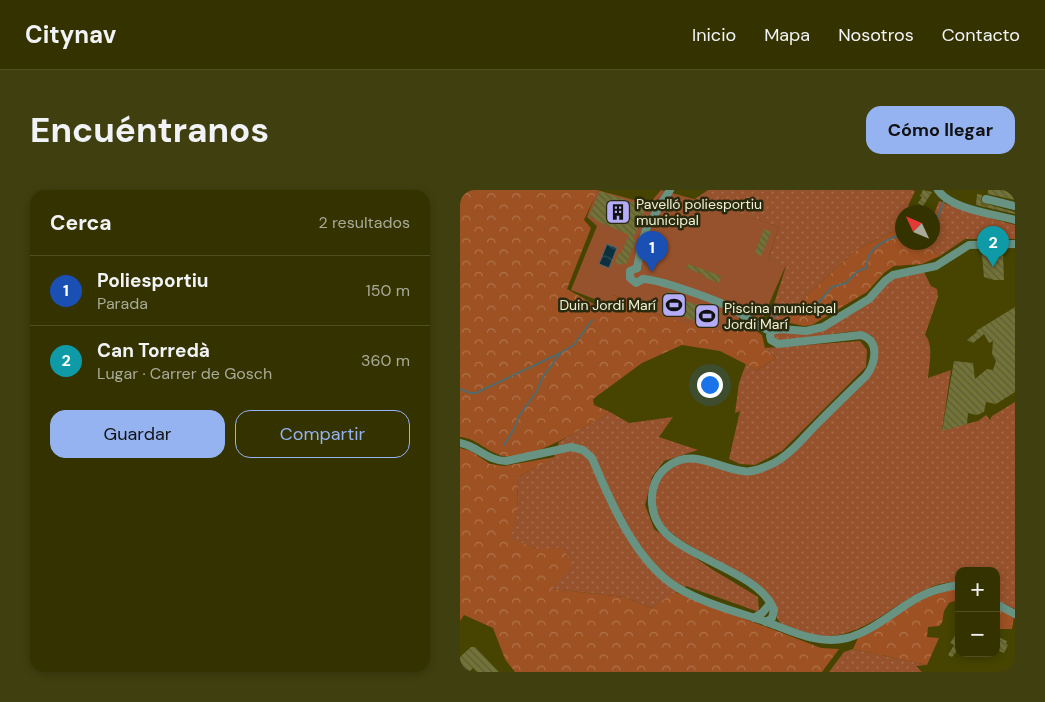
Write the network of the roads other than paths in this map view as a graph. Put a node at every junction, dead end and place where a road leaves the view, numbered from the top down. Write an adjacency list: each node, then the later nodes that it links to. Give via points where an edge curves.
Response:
1 (670, 190): 7 (street, via 647,227)
2 (938, 190): 5 (street, via 957,204)
3 (986, 199): 4 (street)
4 (1015, 206)
5 (1015, 220)
6 (1015, 244): 9 (street, via 963,247 936,266 893,275 869,300 823,327 806,332 780,328)
7 (637, 268): 8 (street); 8 (street, via 630,271 630,278 636,283)
8 (643, 278): 9 (street, via 720,303)
9 (772, 331): 12 (street, via 770,338 778,344 862,335 873,344 874,360 866,376 782,459 744,472 701,459 681,459 658,477 653,488 652,505 658,522 672,539 754,586)
10 (460, 443): 16 (street, via 470,445 497,461 571,447 583,450 592,458 623,526 670,583)
11 (955, 586): 18 (street, via 918,597 863,632 847,638 820,640)
12 (770, 604): 14 (street); 16 (street); 17 (street)
13 (1000, 606): 15 (street)
14 (773, 614): 17 (street); 18 (street)
15 (1015, 614)
16 (754, 618): 17 (street)
17 (766, 622): 18 (street)
18 (781, 628)

